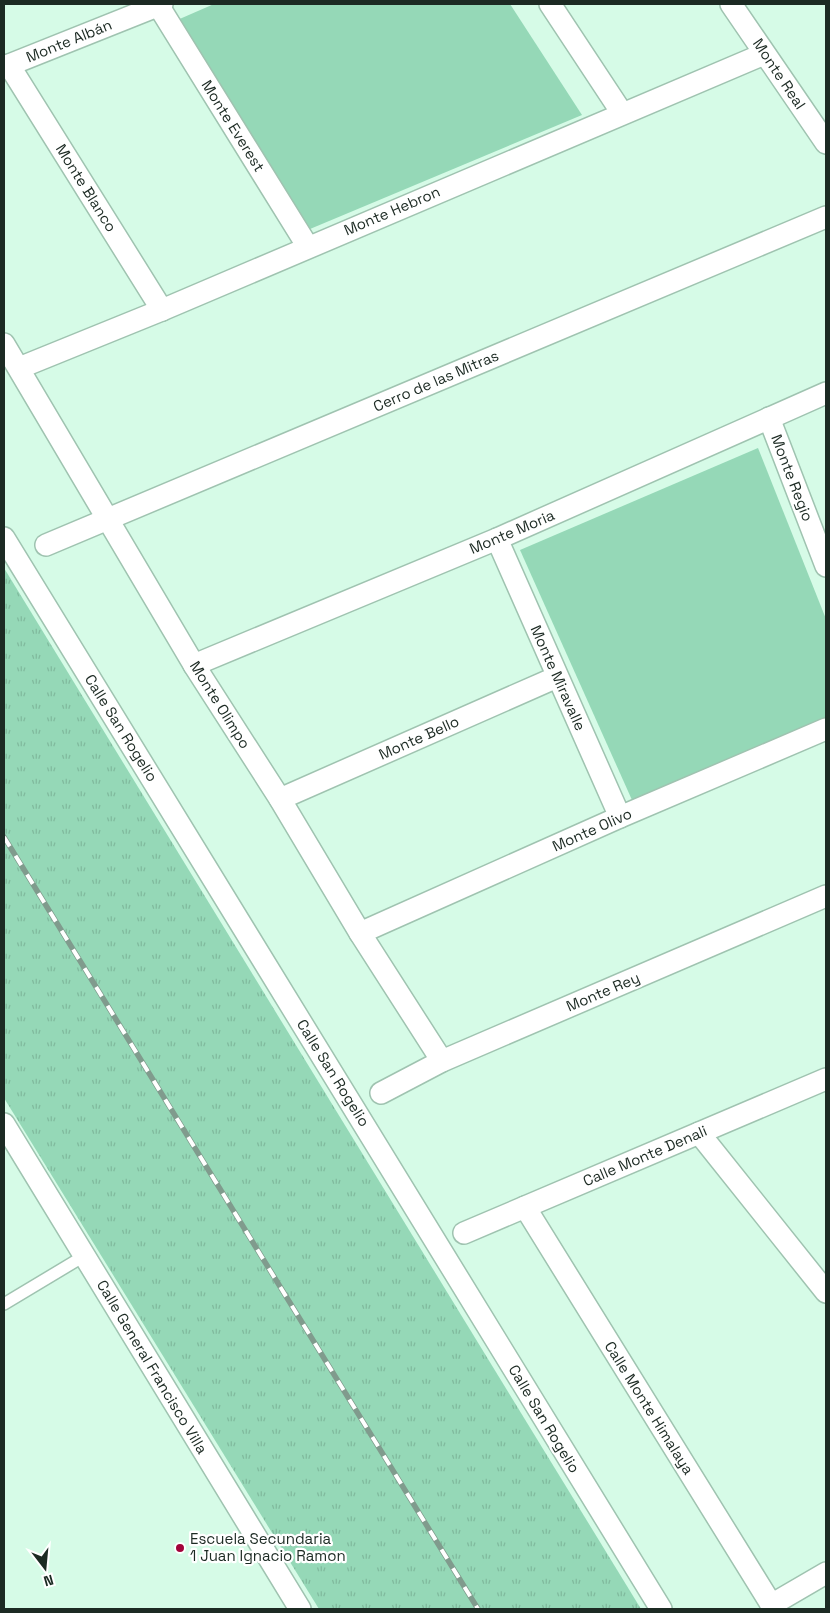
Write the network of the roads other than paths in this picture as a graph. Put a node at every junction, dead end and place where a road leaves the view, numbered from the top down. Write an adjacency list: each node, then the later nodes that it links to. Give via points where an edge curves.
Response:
1 (160, 4): 5 (street, Monte Albán); 9 (street, Monte Everest)
2 (550, 4): 6 (street)
3 (731, 4): 4 (street, Monte Real)
4 (764, 54): 6 (street, Monte Hebron); 7 (street, Monte Real)
5 (6, 66): 10 (street, Monte Blanco)
6 (622, 113): 9 (street, Monte Hebron)
7 (826, 143)
8 (826, 217): 15 (street, Cerro de las Mitras)
9 (308, 247): 10 (street, Monte Hebron)
10 (162, 310): 12 (street, Monte Hebron)
11 (4, 344): 12 (street, Monte Olimpo)
12 (19, 368): 15 (street, Monte Olimpo)
13 (826, 392): 14 (street, Monte Moria)
14 (769, 418): 17 (street, Monte Moria); 19 (street, Monte Regio)
15 (106, 519): 18 (street, Cerro de las Mitras); 20 (street, Monte Olimpo)
16 (4, 538): 40 (street, Calle San Rogelio)
17 (497, 538): 20 (street, Monte Moria); 21 (street, Monte Miravalle)
18 (46, 545)
19 (826, 563)
20 (194, 665): 23 (street, Monte Olimpo)
21 (557, 677): 23 (street, Monte Bello); 24 (street, Monte Miravalle)
22 (826, 729): 24 (street, Monte Olivo)
23 (280, 799): 26 (street, Monte Olimpo)
24 (620, 818): 26 (street, Monte Olivo)
25 (826, 896): 27 (street, Monte Rey)
26 (360, 933): 27 (street, Monte Olimpo)
27 (442, 1061): 29 (street, Monte Rey)
28 (826, 1079): 31 (street, Calle Monte Denali)
29 (381, 1093)
30 (4, 1124): 34 (street, Calle General Francisco Villa)
31 (699, 1133): 32 (street, Calle Monte Denali); 35 (street)
32 (525, 1207): 33 (street, Calle Monte Denali); 38 (street, Calle Monte Himalaya)
33 (464, 1232)
34 (84, 1256): 36 (lane); 39 (street, Calle General Francisco Villa)
35 (826, 1292)
36 (4, 1304)
37 (826, 1572): 38 (street)
38 (772, 1607)
39 (300, 1609)
40 (661, 1609)

